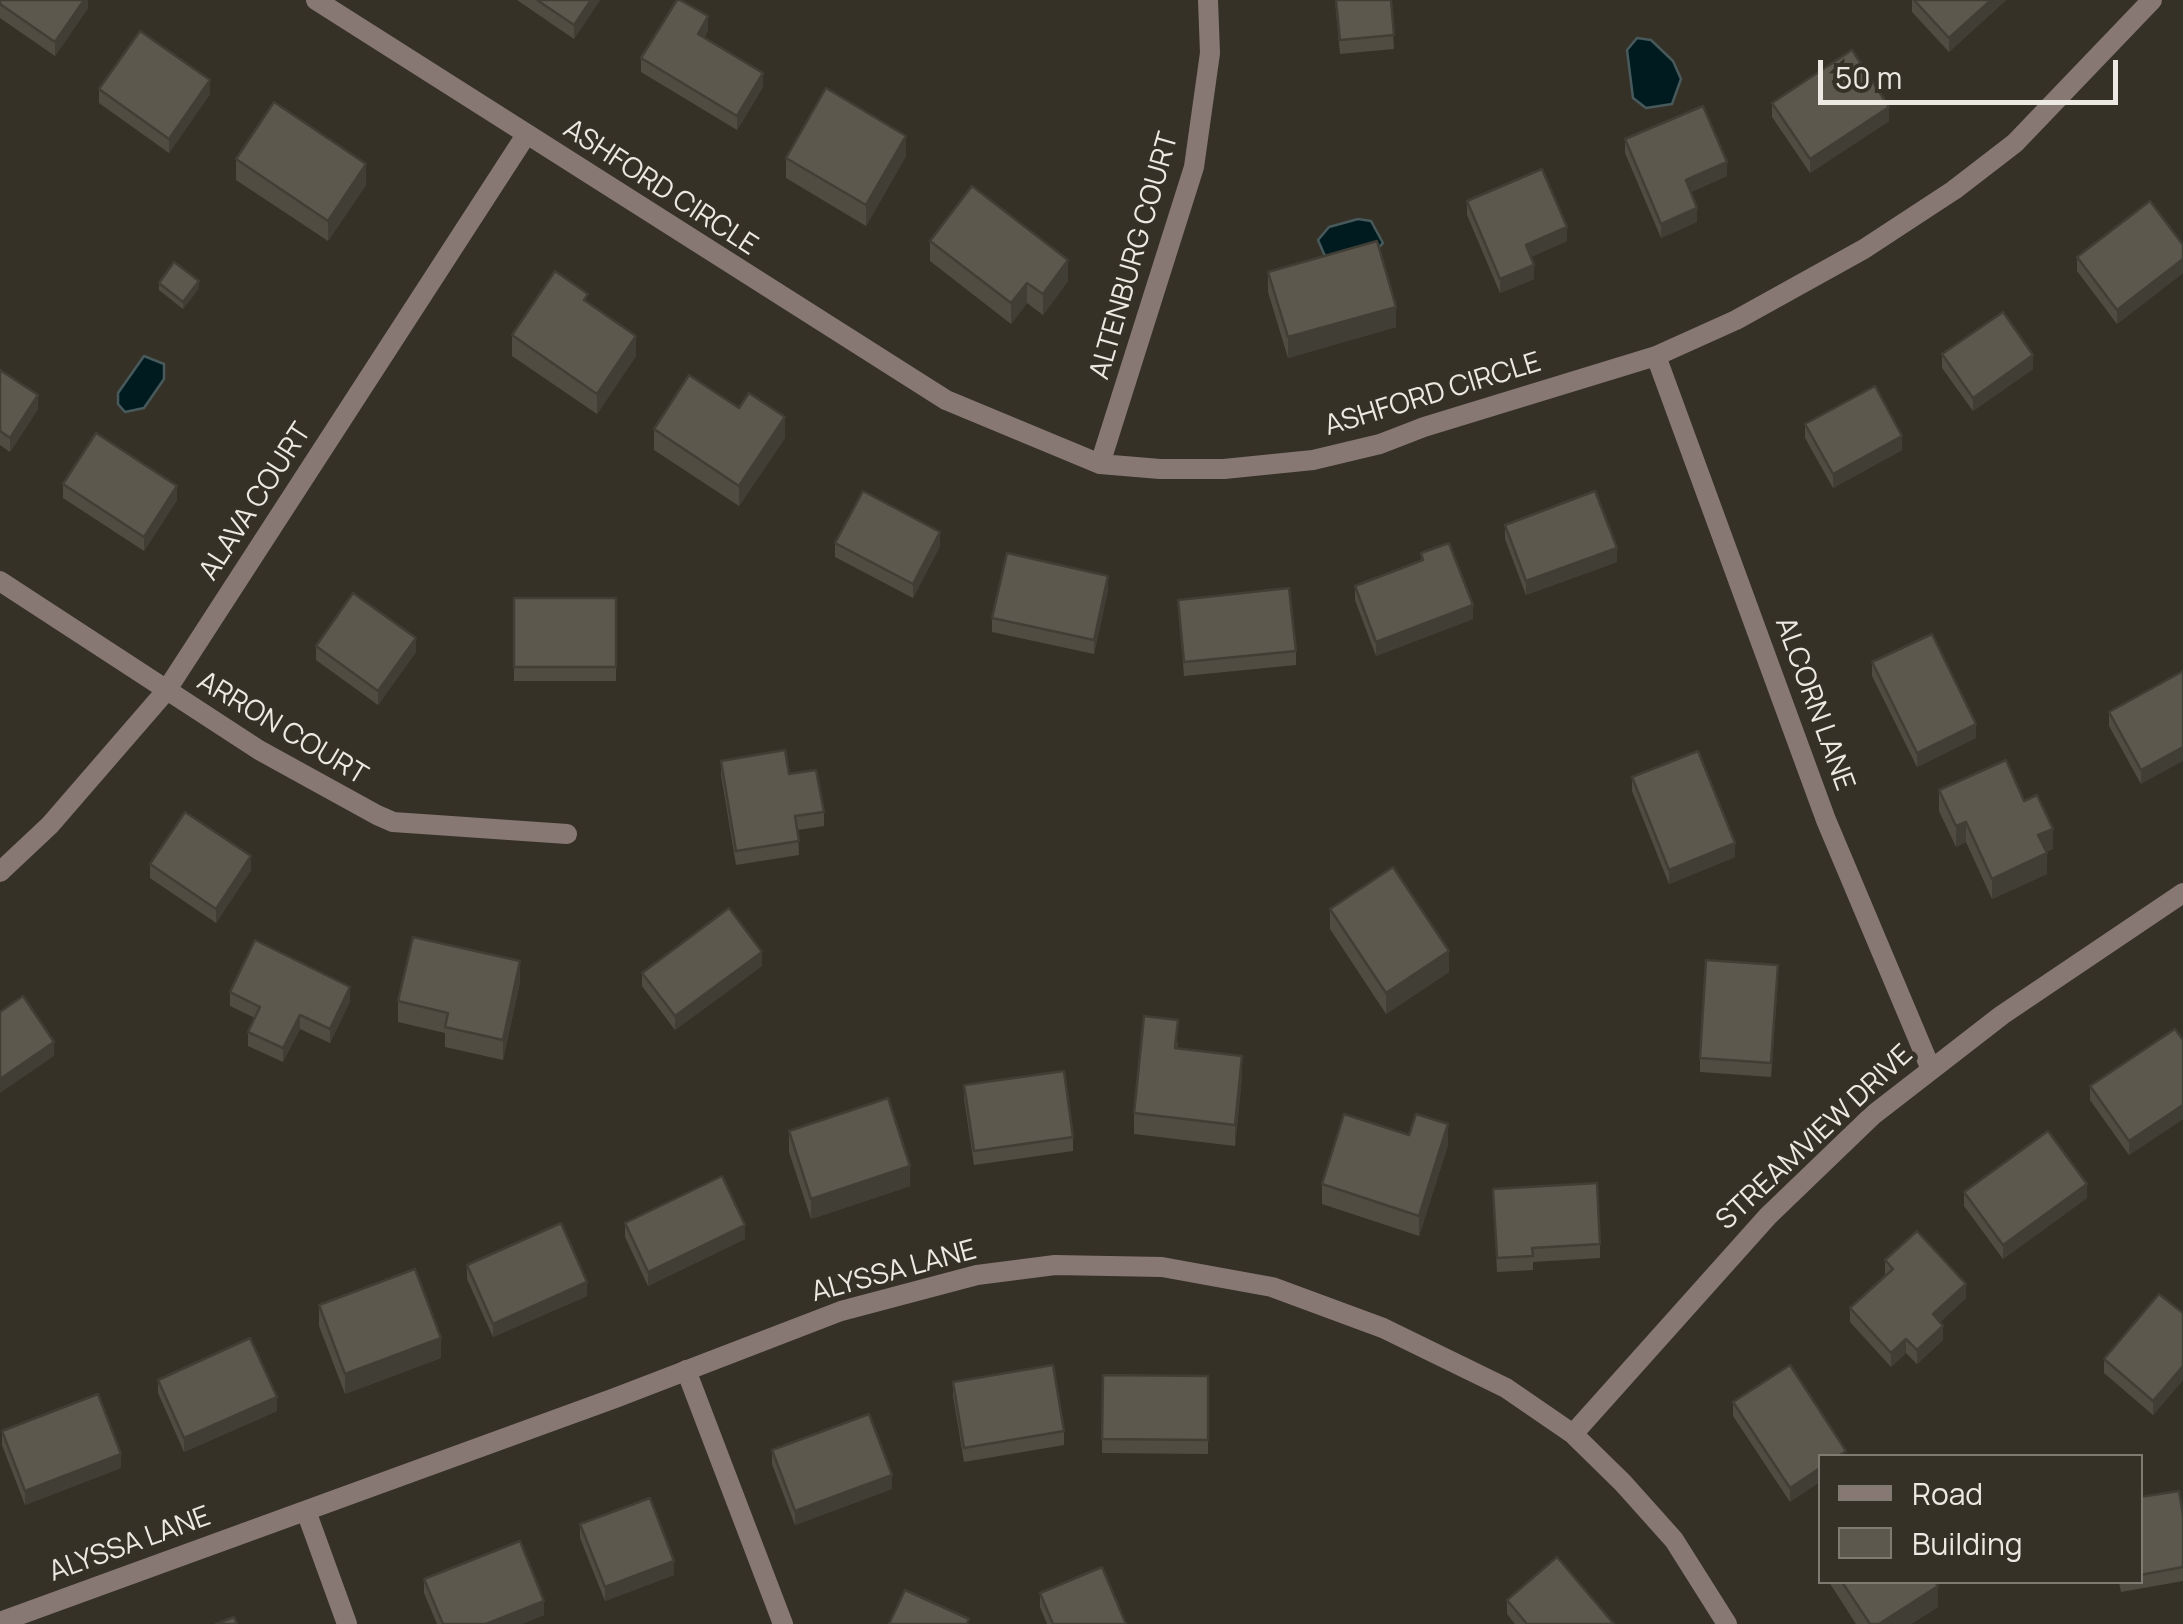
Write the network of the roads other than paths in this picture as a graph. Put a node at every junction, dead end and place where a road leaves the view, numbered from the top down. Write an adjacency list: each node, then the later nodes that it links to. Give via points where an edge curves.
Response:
1 (316, 0): 4 (street, ASHFORD CIRCLE)
2 (1208, 0): 6 (street, ALTENBURG COURT, via 1210,53 1194,167)
3 (2152, 0): 5 (street, ASHFORD CIRCLE, via 2015,142 1954,190 1805,284)
4 (526, 135): 6 (street, ASHFORD CIRCLE, via 946,400); 8 (street, ALAVA COURT)
5 (1656, 356): 6 (street, ASHFORD CIRCLE, via 1314,460 1224,469); 12 (street, ALCORN LANE, via 1826,820)
6 (1100, 464)
7 (0, 580): 8 (street, ARRON COURT)
8 (166, 692): 9 (street, ARRON COURT, via 345,801 392,822); 10 (street, ALAVA COURT)
9 (567, 834)
10 (0, 872)
11 (2183, 892): 12 (street, STREAMVIEW DRIVE)
12 (1930, 1067): 14 (street, STREAMVIEW DRIVE, via 1768,1216)
13 (686, 1370): 14 (street, ALYSSA LANE, via 841,1310 977,1276 1055,1265 1162,1268 1272,1287 1383,1328 1506,1388); 15 (street, ALYSSA LANE); 18 (street)
14 (1573, 1434): 19 (street, ALYSSA LANE, via 1674,1540)
15 (306, 1511): 16 (street, ALYSSA LANE); 17 (street)
16 (0, 1622)
17 (347, 1624)
18 (784, 1624)
19 (1726, 1624)

